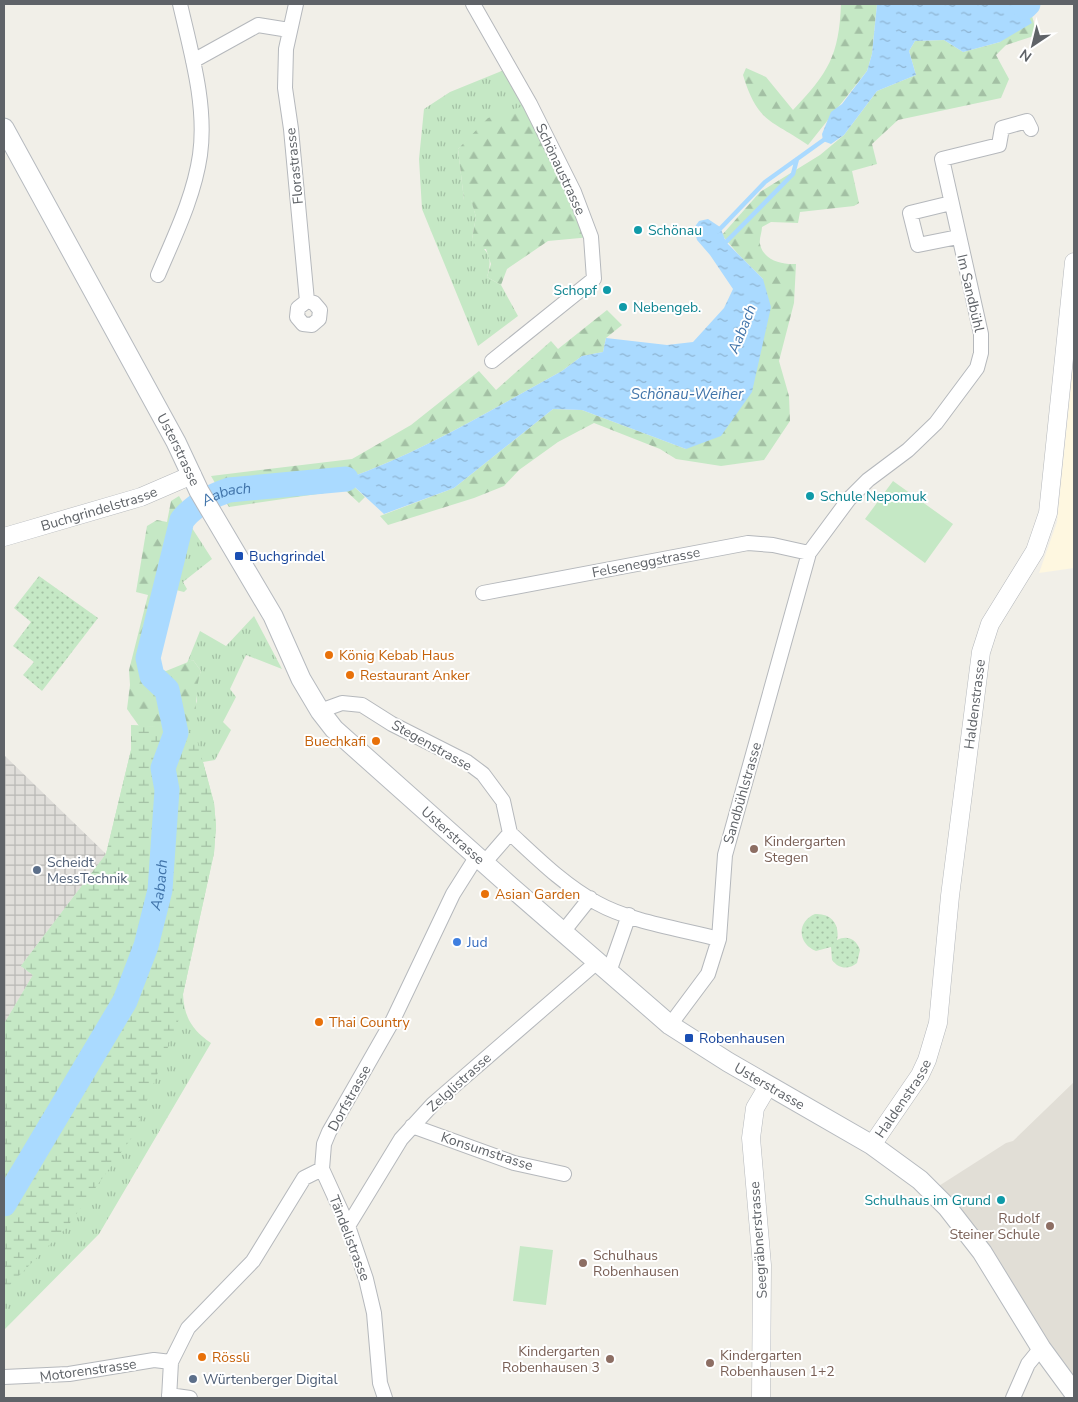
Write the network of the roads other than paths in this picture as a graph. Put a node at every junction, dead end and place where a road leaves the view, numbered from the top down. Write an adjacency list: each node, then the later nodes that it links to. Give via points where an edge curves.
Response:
1 (180, 4): 5 (street)
2 (296, 4): 4 (street, Florastrasse)
3 (473, 4): 13 (street, Schönaustrasse, via 530,104 574,192 591,237 594,279)
4 (289, 30): 5 (street, via 258,25); 12 (street, Florastrasse, via 286,101)
5 (193, 60): 11 (street, via 200,116 200,155 190,196)
6 (4, 128): 14 (main road, Usterstrasse, via 176,442)
7 (1031, 129): 8 (street, Im Sandbühl, via 1027,121 1002,128 999,145 942,159)
8 (950, 203): 9 (street, Im Sandbühl); 9 (street, Im Sandbühl, via 910,213 918,245)
9 (958, 236): 16 (street, Im Sandbühl, via 981,334 977,368 936,423 849,499)
10 (1074, 262): 29 (street, Haldenstrasse, via 1048,513 1035,551 990,624 981,652 950,896 938,1023 920,1075)
11 (158, 275)
12 (307, 301)
13 (492, 361)
14 (195, 483): 15 (street, Buchgrindelstrasse); 18 (main road, Usterstrasse, via 258,588 301,679)
15 (4, 537)
16 (809, 553): 17 (street, Felseneggstrasse, via 748,543); 24 (street, Sandbühlstrasse, via 725,855)
17 (483, 593)
18 (320, 711): 19 (street, Stegenstrasse, via 342,702 362,705 467,762 482,774 503,801); 20 (main road, Usterstrasse, via 348,743)
19 (510, 832): 20 (street); 21 (street, via 566,882)
20 (481, 860): 23 (main road, Usterstrasse); 30 (street, Dorfstrasse, via 453,894 393,1020 329,1132 324,1144)
21 (590, 898): 22 (street); 23 (street)
22 (629, 915): 24 (street); 25 (street)
23 (563, 932): 25 (main road, Usterstrasse)
24 (719, 938): 26 (street, Sandbühlstrasse, via 708,974)
25 (603, 967): 26 (main road, Usterstrasse); 28 (street, Zelglistrasse, via 433,1104)
26 (670, 1025): 27 (main road, Usterstrasse)
27 (768, 1086): 29 (main road, Usterstrasse); 40 (street, Seegräbnerstrasse, via 755,1108 750,1138 762,1245)
28 (412, 1126): 31 (street, Konsumstrasse, via 514,1163); 32 (street, Zelglistrasse)
29 (872, 1146): 33 (main road, Usterstrasse, via 920,1180 947,1207 982,1252)
30 (322, 1169): 32 (street, Tändelistrasse); 34 (street, via 300,1182 253,1261 193,1321)
31 (564, 1174)
32 (348, 1226): 39 (street, Tändelistrasse, via 371,1299 380,1383)
33 (1041, 1348): 36 (main road, Usterstrasse); 41 (street, via 1028,1364)
34 (171, 1362): 35 (street, Motorenstrasse, via 154,1360 48,1376); 37 (street)
35 (4, 1376)
36 (1074, 1393)
37 (169, 1397): 38 (street)
38 (190, 1398)
39 (385, 1398)
40 (762, 1398)
41 (1013, 1398)

